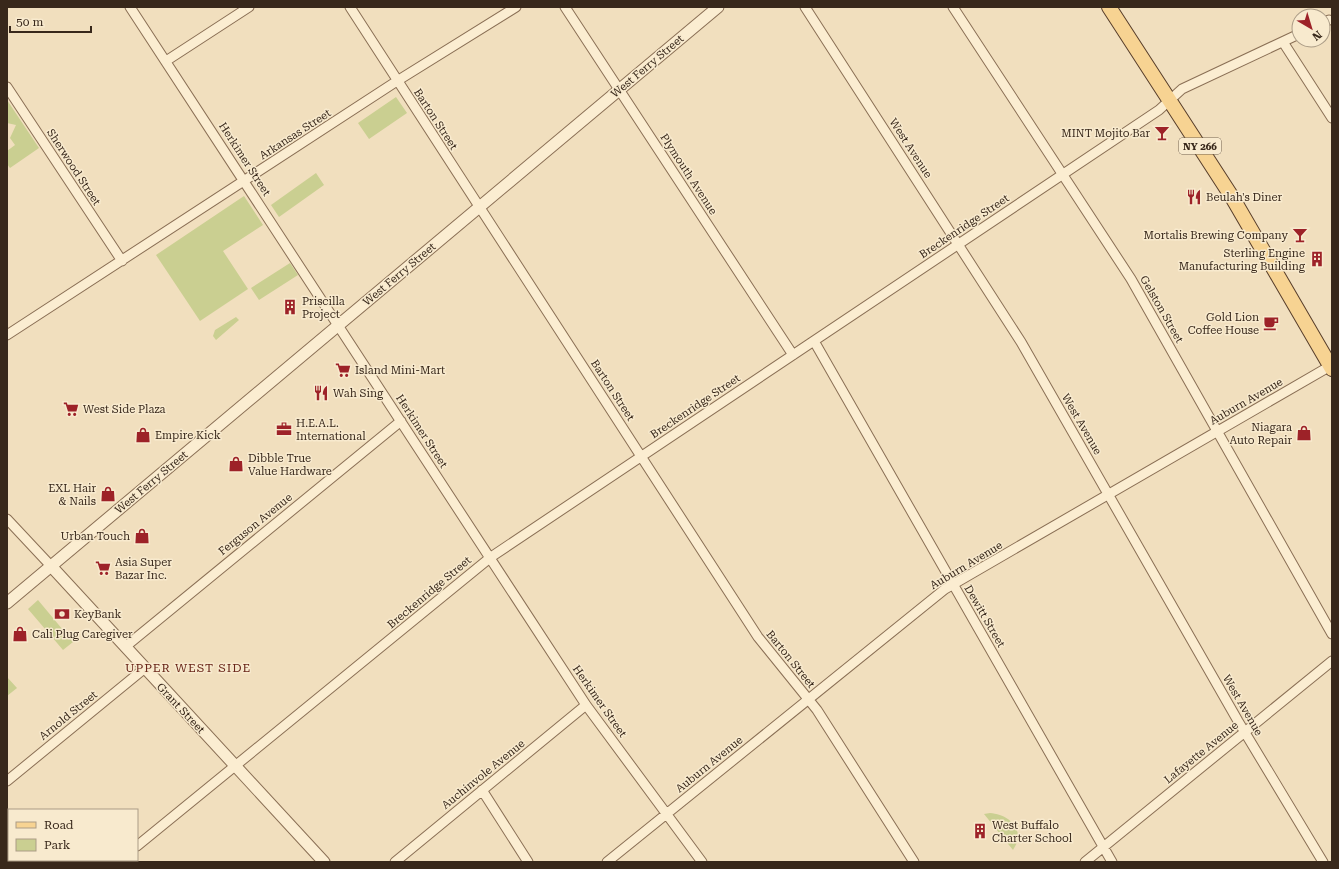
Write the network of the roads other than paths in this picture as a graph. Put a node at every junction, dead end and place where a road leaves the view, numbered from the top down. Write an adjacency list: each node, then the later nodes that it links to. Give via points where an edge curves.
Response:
1 (130, 7): 12 (street, Herkimer Street)
2 (249, 7): 12 (street)
3 (350, 7): 13 (street, Barton Street)
4 (516, 7): 13 (street, Arkansas Street)
5 (565, 7): 15 (street, Plymouth Avenue)
6 (718, 7): 15 (street, West Ferry Street)
7 (805, 7): 21 (street, West Avenue)
8 (953, 7): 18 (street, Gelston Street)
9 (1109, 7): 16 (main road, NY 266)
10 (1291, 38): 11 (street, Breckenridge Street)
11 (1283, 42): 16 (street, Breckenridge Street, via 1182,89); 17 (street)
12 (166, 61): 19 (street, Herkimer Street)
13 (397, 81): 19 (street, Arkansas Street); 20 (street, Barton Street)
14 (7, 87): 22 (street, Sherwood Street)
15 (619, 89): 20 (street, West Ferry Street); 26 (street, Plymouth Avenue)
16 (1170, 100): 18 (street, Breckenridge Street, via 1159,110); 27 (main road, NY 266, via 1232,197)
17 (1332, 118)
18 (1062, 174): 21 (street, Breckenridge Street); 29 (street, Gelston Street, via 1131,279)
19 (245, 181): 22 (street, Arkansas Street); 23 (street, Herkimer Street)
20 (479, 206): 23 (street, West Ferry Street); 30 (street, Barton Street)
21 (959, 244): 25 (street, Breckenridge Street); 31 (street, West Avenue, via 1021,342)
22 (122, 260): 24 (street, Arkansas Street)
23 (339, 324): 28 (street, Herkimer Street); 34 (street, West Ferry Street)
24 (7, 335)
25 (814, 341): 26 (street, Breckenridge Street); 35 (street, Dewitt Street)
26 (793, 355): 30 (street, Breckenridge Street)
27 (1332, 367): 29 (street, Auburn Avenue)
28 (401, 421): 33 (street, Herkimer Street); 38 (street, Ferguson Avenue)
29 (1218, 431): 31 (street, Auburn Avenue); 37 (street, Gelston Street)
30 (641, 456): 33 (street, Breckenridge Street); 41 (street, Barton Street, via 758,637)
31 (1108, 495): 35 (street, Auburn Avenue); 43 (street, West Avenue)
32 (7, 519): 34 (street, Grant Street)
33 (491, 556): 42 (street, Herkimer Street); 44 (street, Breckenridge Street)
34 (51, 566): 36 (street, West Ferry Street); 38 (street, Grant Street)
35 (953, 584): 41 (street, Auburn Avenue); 49 (street, Dewitt Street)
36 (7, 604)
37 (1332, 634)
38 (125, 646): 40 (street, Grant Street)
39 (1332, 661): 43 (street, Lafayette Avenue)
40 (144, 668): 44 (street, Grant Street); 45 (street, Arnold Street)
41 (809, 699): 47 (street, Auburn Avenue); 55 (street, Barton Street)
42 (586, 706): 46 (street, Auchinvole Avenue); 47 (street, Herkimer Street)
43 (1244, 732): 49 (street, Lafayette Avenue); 58 (street, West Avenue)
44 (235, 766): 48 (street, Breckenridge Street); 50 (street, Grant Street)
45 (7, 781)
46 (482, 790): 51 (street, Auchinvole Avenue); 52 (street)
47 (666, 814): 53 (street, Auburn Avenue); 54 (street, Herkimer Street)
48 (138, 845)
49 (1104, 847): 56 (street, Lafayette Avenue); 57 (street, Dewitt Street)
50 (319, 861)
51 (395, 862)
52 (528, 862)
53 (607, 862)
54 (702, 862)
55 (914, 862)
56 (1085, 862)
57 (1112, 862)
58 (1323, 862)

